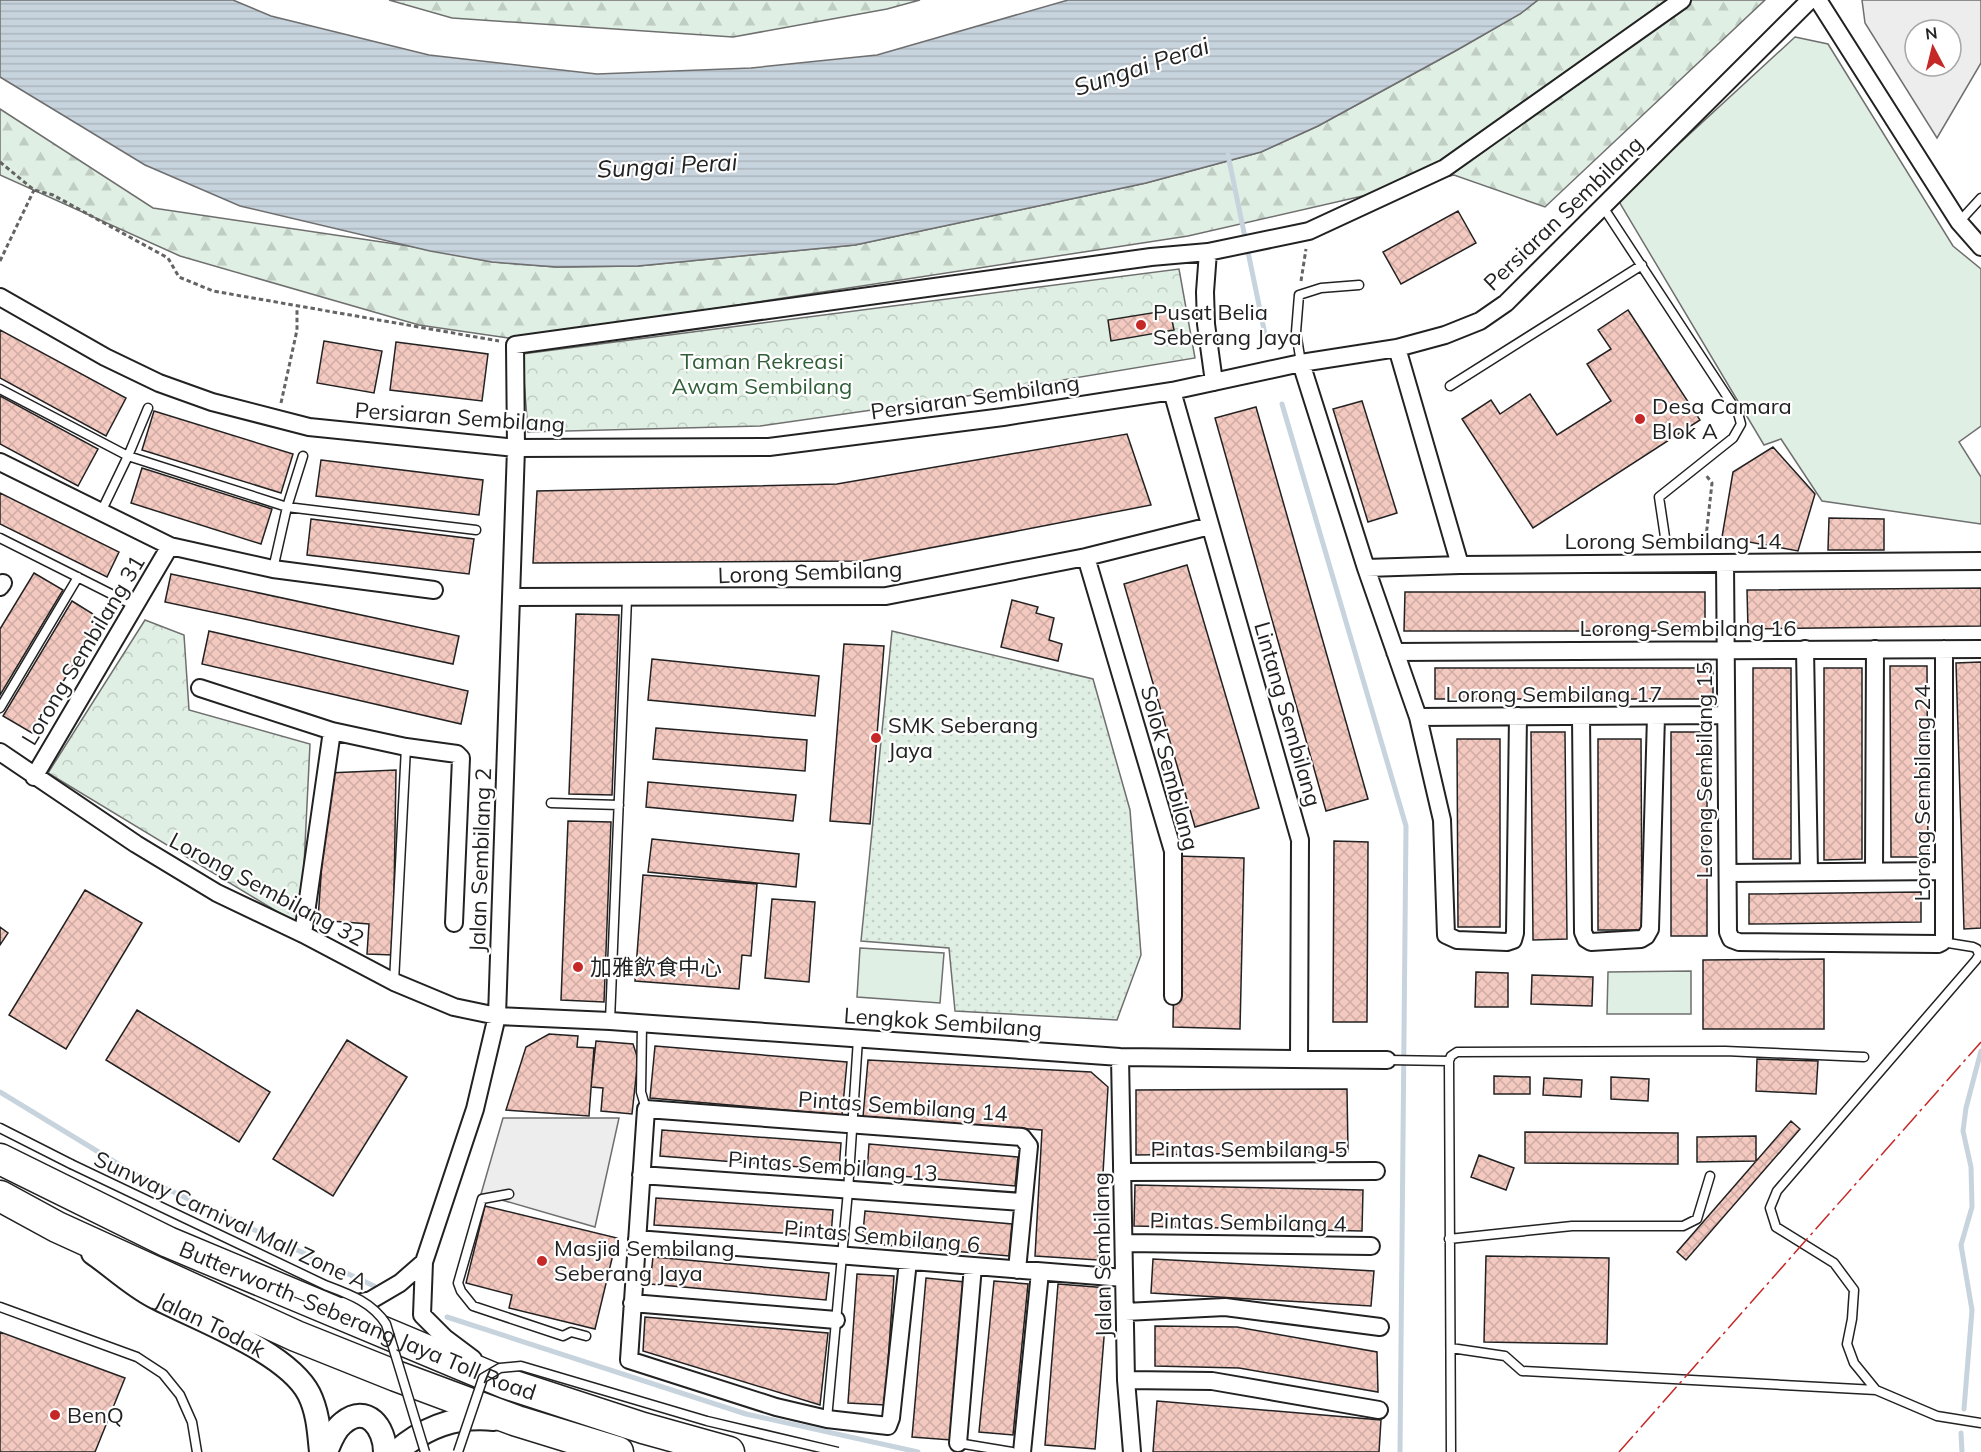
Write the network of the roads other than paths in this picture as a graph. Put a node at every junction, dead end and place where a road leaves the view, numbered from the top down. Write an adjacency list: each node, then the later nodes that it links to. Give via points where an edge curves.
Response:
1 (1682, 0): 8 (street, via 1445,168 1309,231)
2 (1810, 0): 5 (street, Persiaran Sembilang)
3 (1818, 0): 6 (street)
4 (1981, 198): 6 (lane)
5 (1603, 207): 9 (lane); 12 (street, Persiaran Sembilang, via 1506,303 1480,321)
6 (1959, 222): 7 (street)
7 (1981, 247)
8 (1208, 252): 14 (street, via 1206,324); 19 (street, Jalan Sembilang 2, via 1151,256 515,345)
9 (1642, 265): 15 (lane); 27 (lane, via 1738,413 1741,424 1733,438 1659,497)
10 (1359, 285): 13 (lane, via 1321,288 1299,295 1296,332)
11 (0, 297): 19 (street, Persiaran Sembilang, via 105,357 212,402 342,431)
12 (1397, 348): 13 (street, Persiaran Sembilang); 33 (street)
13 (1301, 363): 14 (street, Persiaran Sembilang); 34 (street)
14 (1214, 382): 17 (street, Persiaran Sembilang)
15 (1450, 386)
16 (0, 389): 20 (lane)
17 (1172, 391): 19 (street, Persiaran Sembilang, via 769,447); 25 (street, Lintang Sembilang)
18 (148, 408): 20 (lane)
19 (516, 448): 38 (street, Jalan Sembilang 2)
20 (128, 456): 23 (lane); 24 (lane)
21 (303, 456): 23 (lane)
22 (0, 462): 24 (street)
23 (287, 507): 26 (lane); 35 (lane)
24 (101, 512): 29 (street)
25 (1210, 526): 30 (street, Lorong Sembilang); 75 (street, Lintang Sembilang, via 1300,840)
26 (476, 530)
27 (1665, 537)
28 (0, 538): 36 (lane)
29 (170, 546): 35 (street); 40 (street, Lorong Sembilang 31)
30 (1086, 557): 39 (street, Lorong Sembilang, via 886,596); 68 (street, Solok Sembilang, via 1173,851)
31 (1981, 561): 32 (street, Lorong Sembilang 14)
32 (1725, 563): 33 (street, Lorong Sembilang 14); 45 (street, Lorong Sembilang 15)
33 (1460, 565): 34 (street, Lorong Sembilang 14)
34 (1365, 568): 46 (street)
35 (273, 569): 37 (street)
36 (78, 577): 40 (lane); 48 (lane)
37 (434, 590)
38 (511, 597): 39 (street, Lorong Sembilang); 69 (street, Jalan Sembilang 2)
39 (627, 598): 59 (lane)
40 (135, 606): 57 (street, Lorong Sembilang 31)
41 (1805, 649): 42 (street, Lorong Sembilang 16); 45 (street, Lorong Sembilang 16); 61 (street)
42 (1875, 649): 43 (street, Lorong Sembilang 16); 62 (street)
43 (1944, 649): 44 (street, Lorong Sembilang 16); 60 (street, Lorong Sembilang 24)
44 (1981, 649)
45 (1726, 650): 46 (street, Lorong Sembilang 16); 49 (street, Lorong Sembilang 15)
46 (1395, 652): 53 (street)
47 (200, 688): 54 (street)
48 (0, 708)
49 (1726, 715): 52 (street, Lorong Sembilang 17); 63 (street, Lorong Sembilang 15)
50 (1518, 716): 51 (street, Lorong Sembilang 17); 53 (street, Lorong Sembilang 17); 53 (street, via 1515,933 1513,940 1506,942 1446,935 1442,820)
51 (1581, 716): 52 (street, Lorong Sembilang 17); 52 (street, via 1583,932 1591,942 1641,939 1650,929)
52 (1656, 716)
53 (1418, 717)
54 (332, 731): 55 (street); 65 (street)
55 (406, 747): 64 (street, via 458,754 461,758); 67 (lane)
56 (0, 752): 57 (street, Lorong Sembilang 32)
57 (34, 777): 65 (street, Lorong Sembilang 32, via 217,893)
58 (551, 802): 59 (lane)
59 (619, 805): 70 (lane)
60 (1944, 871): 62 (street); 66 (street, Lorong Sembilang 24)
61 (1809, 872): 62 (street); 63 (street)
62 (1874, 872)
63 (1728, 873): 66 (street, Lorong Sembilang 15, via 1731,939 1938,944)
64 (454, 923)
65 (303, 934): 67 (street, Lorong Sembilang 32)
66 (1943, 940): 112 (lane, via 1973,947 1979,955 1777,1191 1770,1208 1776,1227 1834,1263 1854,1290 1847,1344 1854,1363)
67 (394, 982): 69 (street, Lorong Sembilang 32, via 454,1007)
68 (1173, 996)
69 (497, 1016): 70 (street, Lengkok Sembilang); 97 (street, Jalan Sembilang 2, via 475,1109)
70 (610, 1021): 71 (street, Lengkok Sembilang)
71 (642, 1024): 72 (street, Lengkok Sembilang); 78 (lane, via 641,1092)
72 (858, 1039): 73 (street, Lengkok Sembilang); 79 (lane)
73 (1120, 1057): 75 (street, Lengkok Sembilang); 83 (street, Jalan Sembilang)
74 (1864, 1057): 77 (lane, via 1725,1051 1457,1052)
75 (1299, 1058): 76 (street, Lengkok Sembilang)
76 (1387, 1060): 77 (lane)
77 (1449, 1061): 92 (lane)
78 (646, 1109): 79 (street, Pintas Sembilang 14); 84 (street)
79 (853, 1124): 86 (lane); 89 (street, Pintas Sembilang 14, via 1022,1137 1029,1146)
80 (0, 1128): 123 (lane, Sunway Carnival Mall Zone A, bridge, via 358,1298 379,1314 386,1324)
81 (0, 1159): 104 (highway, Butterworth–Seberang Jaya Toll Road, via 168,1242)
82 (1376, 1171): 83 (street, Pintas Sembilang 5)
83 (1122, 1172): 93 (street, Jalan Sembilang)
84 (641, 1175): 86 (street, Pintas Sembilang 13); 91 (street)
85 (1710, 1176): 92 (lane, via 1697,1219 1683,1226 1572,1226)
86 (848, 1191): 89 (street, Pintas Sembilang 13); 95 (lane)
87 (508, 1194): 108 (lane, via 482,1199 458,1283 461,1291 473,1306 563,1336 571,1332)
88 (0, 1196): 90 (highway, Butterworth–Seberang Jaya Toll Road)
89 (1023, 1202): 99 (street, Pintas Sembilang 14)
90 (57, 1227): 115 (highway, Butterworth–Seberang Jaya Toll Road, via 296,1336); 119 (main road, Jalan Todak, via 150,1295 250,1343 291,1372 310,1395)
91 (637, 1239): 95 (street, Pintas Sembilang 6); 102 (street)
92 (1449, 1239): 109 (lane)
93 (1124, 1243): 94 (street, Pintas Sembilang 4); 101 (street, Jalan Sembilang)
94 (1371, 1246)
95 (842, 1256): 96 (street, Pintas Sembilang 6); 106 (lane)
96 (908, 1261): 98 (street, Pintas Sembilang 6); 114 (street, via 888,1426)
97 (424, 1262): 104 (street, via 400,1283 371,1300); 111 (street, Jalan Sembilang 2, via 422,1315 445,1338)
98 (973, 1266): 99 (street, Pintas Sembilang 6); 117 (street)
99 (1017, 1270): 100 (street, Pintas Sembilang 6)
100 (1040, 1272): 101 (street, Pintas Sembilang 6); 129 (street)
101 (1125, 1278): 105 (street, Jalan Sembilang)
102 (632, 1303): 106 (street); 114 (street, via 628,1360)
103 (0, 1306): 118 (lane, via 137,1357 163,1374 180,1395 192,1422)
104 (328, 1309): 111 (highway, Butterworth–Seberang Jaya Toll Road)
105 (1125, 1312): 107 (street, via 1225,1307); 110 (street, Jalan Sembilang)
106 (836, 1320): 114 (lane)
107 (1380, 1327)
108 (585, 1336)
109 (1451, 1348): 112 (lane, via 1505,1356 1522,1371); 131 (lane)
110 (1126, 1380): 113 (street, via 1212,1381); 130 (street, Jalan Sembilang)
111 (505, 1383): 126 (highway, Butterworth–Seberang Jaya Toll Road)
112 (1876, 1390): 116 (lane, via 1937,1416)
113 (1379, 1410)
114 (827, 1419)
115 (517, 1421): 122 (main road, via 487,1418 442,1423); 125 (highway, Butterworth–Seberang Jaya Toll Road)
116 (1981, 1423)
117 (958, 1443): 128 (lane)
118 (197, 1452)
119 (321, 1452)
120 (326, 1452): 121 (main road, via 341,1424 361,1417 379,1425)
121 (385, 1452)
122 (396, 1452)
123 (425, 1452)
124 (458, 1452): 127 (lane, bridge, via 483,1378 500,1368 521,1366 707,1421)
125 (618, 1452)
126 (729, 1452)
127 (838, 1452)
128 (1012, 1452)
129 (1022, 1452)
130 (1132, 1452)
131 (1451, 1452)

